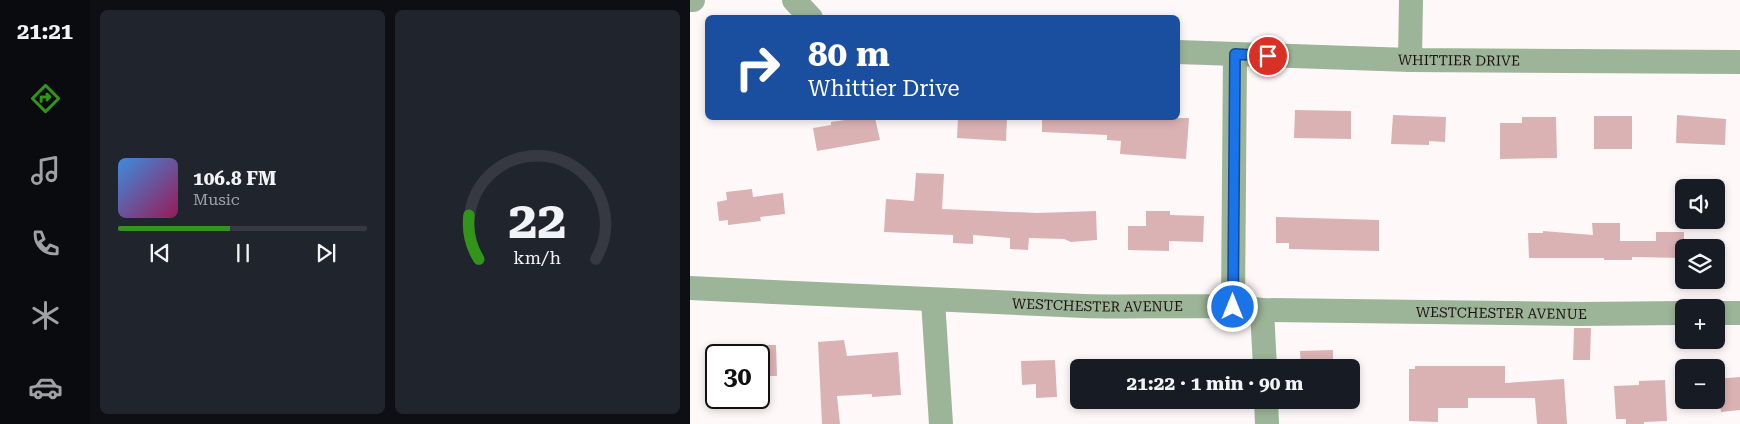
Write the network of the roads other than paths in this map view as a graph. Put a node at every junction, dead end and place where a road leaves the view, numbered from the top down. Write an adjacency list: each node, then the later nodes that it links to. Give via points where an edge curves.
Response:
1 (794, 0): 3 (street)
2 (1411, 0): 6 (street)
3 (808, 15)
4 (1180, 52): 5 (street, WHITTIER DRIVE)
5 (1235, 54): 6 (street, WHITTIER DRIVE); 10 (street)
6 (1410, 60): 7 (street, WHITTIER DRIVE)
7 (1740, 62)
8 (690, 288): 9 (street, WESTCHESTER AVENUE)
9 (933, 301): 10 (street, WESTCHESTER AVENUE, via 1096,307); 17 (street)
10 (1233, 307): 11 (street, WESTCHESTER AVENUE)
11 (1262, 310): 12 (street, WESTCHESTER AVENUE); 15 (street)
12 (1675, 313)
13 (1725, 313): 14 (street)
14 (1740, 313)
15 (1264, 359)
16 (1266, 409): 18 (street)
17 (941, 424)
18 (1267, 424)

